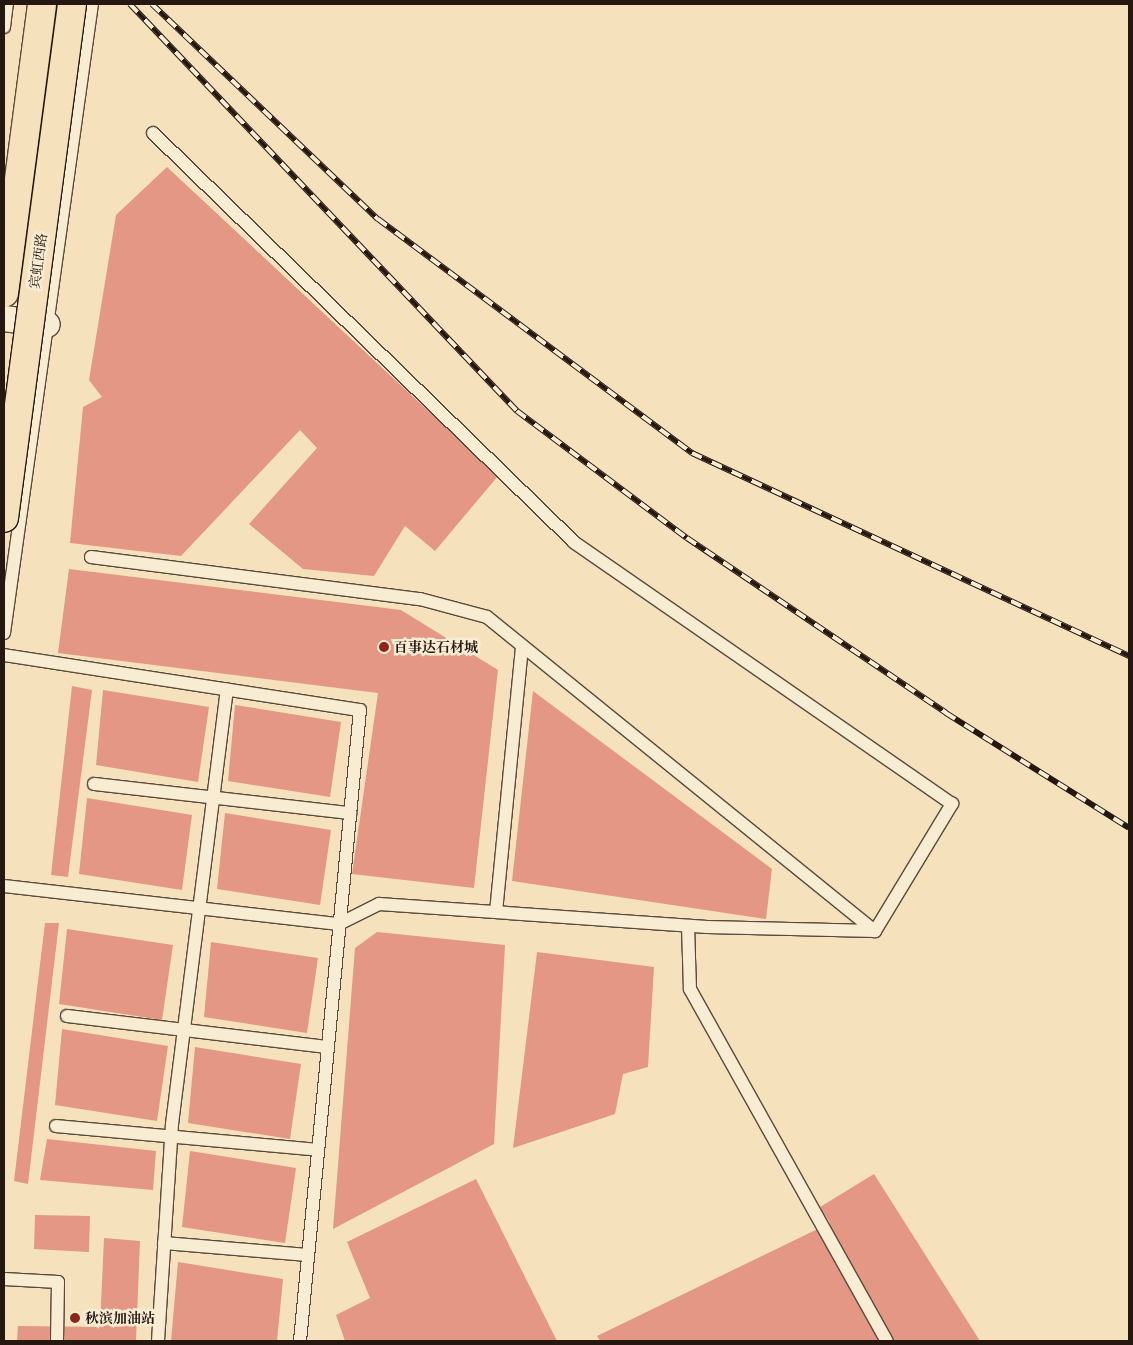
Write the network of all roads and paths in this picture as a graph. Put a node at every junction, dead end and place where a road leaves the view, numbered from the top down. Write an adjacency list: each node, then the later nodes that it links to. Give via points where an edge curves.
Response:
1 (7, 4): 5 (lane)
2 (42, 4): 7 (main road)
3 (72, 4): 10 (main road, 宾虹西路, bridge)
4 (92, 4): 9 (lane)
5 (4, 27)
6 (154, 133): 24 (lane, via 574,542 952,804)
7 (4, 293)
8 (4, 318): 9 (street)
9 (47, 324): 12 (lane)
10 (4, 518)
11 (91, 557): 13 (lane, via 420,599 486,617)
12 (4, 632)
13 (522, 646): 21 (lane); 24 (lane)
14 (4, 655): 15 (lane)
15 (228, 689): 17 (lane); 18 (lane, via 360,710)
16 (94, 784): 17 (lane)
17 (214, 797): 18 (lane); 20 (lane)
18 (350, 813): 22 (lane)
19 (4, 886): 20 (lane)
20 (200, 908): 22 (lane); 26 (lane)
21 (496, 912): 22 (lane, via 379,904); 23 (lane)
22 (339, 924): 27 (lane)
23 (688, 926): 24 (lane); 37 (lane, via 690,989)
24 (875, 931)
25 (67, 1016): 26 (lane)
26 (184, 1030): 27 (lane); 29 (lane)
27 (328, 1048): 30 (lane)
28 (56, 1126): 29 (lane)
29 (171, 1137): 30 (lane); 31 (lane)
30 (318, 1150): 32 (lane)
31 (164, 1243): 32 (lane); 35 (lane)
32 (308, 1256): 36 (lane)
33 (4, 1279): 34 (lane, via 58,1282)
34 (57, 1341)
35 (158, 1341)
36 (300, 1341)
37 (886, 1341)

